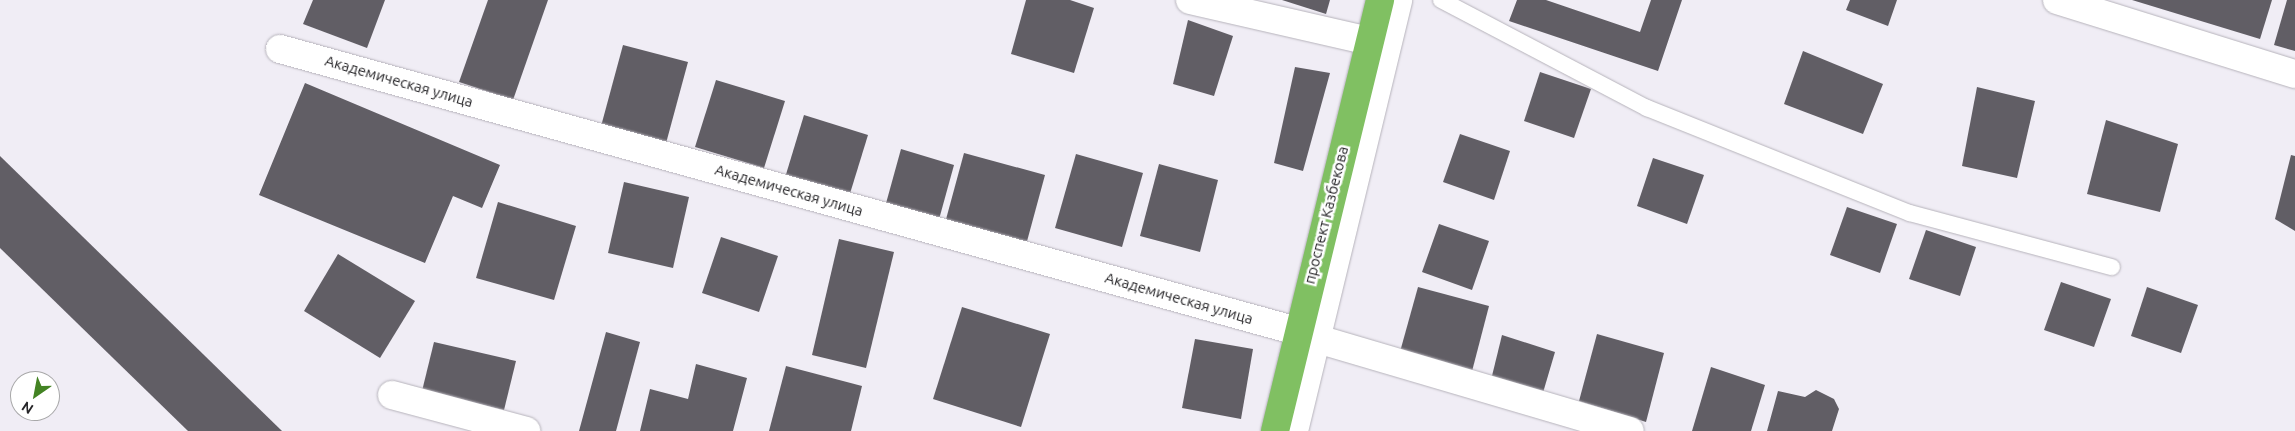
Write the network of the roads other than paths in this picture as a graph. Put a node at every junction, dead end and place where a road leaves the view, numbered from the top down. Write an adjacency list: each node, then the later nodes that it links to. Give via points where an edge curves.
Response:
1 (1190, 0): 6 (street)
2 (1380, 0): 6 (highway, проспект Казбекова)
3 (1398, 0): 10 (street)
4 (1441, 0): 9 (lane, via 1647,108 1910,213)
5 (2057, 0): 8 (street)
6 (1369, 41): 10 (highway, проспект Казбекова)
7 (280, 48): 10 (street, Академическая улица)
8 (2295, 74)
9 (2112, 267)
10 (1306, 334): 13 (highway, проспект Казбекова); 14 (street); 15 (street, Академическая улица)
11 (392, 395): 12 (street)
12 (526, 431)
13 (1275, 431)
14 (1294, 431)
15 (1630, 431)

